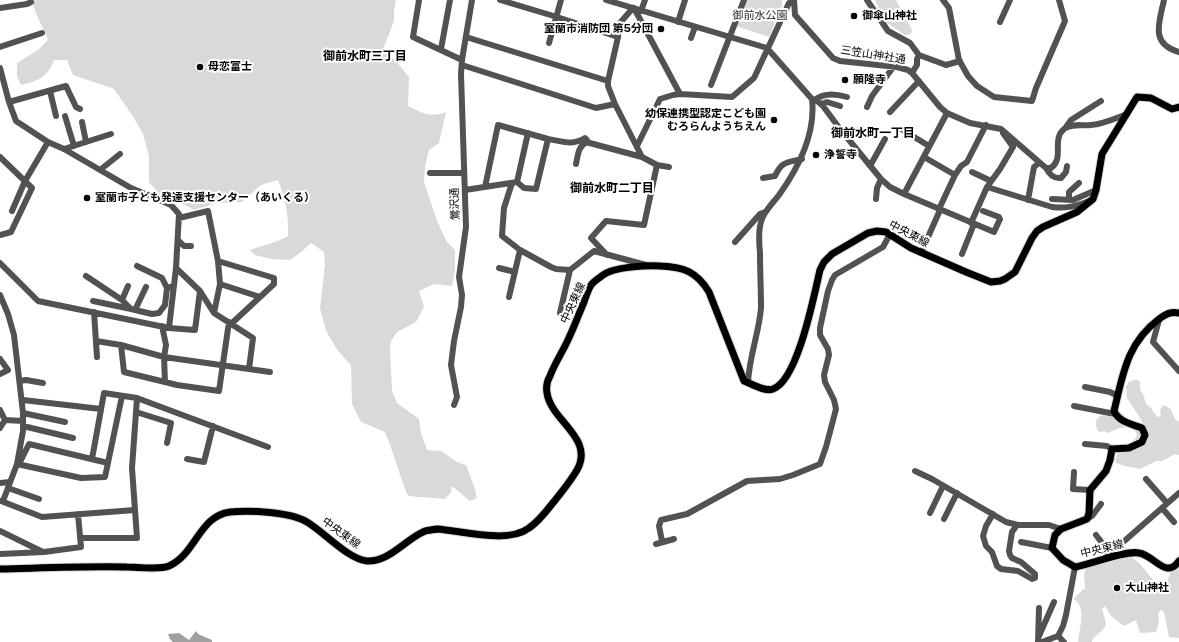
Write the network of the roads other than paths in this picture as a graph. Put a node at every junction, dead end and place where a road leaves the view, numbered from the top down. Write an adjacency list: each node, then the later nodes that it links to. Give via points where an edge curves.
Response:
1 (419, 0): 33 (street, via 413,37)
2 (450, 0): 33 (street)
3 (472, 0): 26 (street, 鶯沢通)
4 (500, 0): 21 (street)
5 (561, 0): 21 (street)
6 (606, 0): 19 (street)
7 (633, 0): 19 (street)
8 (645, 0): 20 (street)
9 (685, 0): 22 (street)
10 (744, 0): 28 (street)
11 (794, 0): 32 (street, via 789,3); 38 (street, 三笠山神社通, via 795,15 831,57 840,62)
12 (867, 0): 35 (street, via 888,31 910,43)
13 (943, 0): 36 (street, via 949,8)
14 (1010, 0): 23 (street)
15 (1059, 0): 36 (street, via 1065,21 1032,101 994,97 982,90 968,76)
16 (1164, 0): 34 (street, via 1158,31 1160,39 1166,47)
17 (31, 2): 18 (street)
18 (0, 8)
19 (632, 8): 20 (street); 27 (street, via 619,24); 45 (street)
20 (641, 11): 22 (street)
21 (557, 17): 27 (street); 30 (street)
22 (678, 22): 24 (street)
23 (1000, 22)
24 (695, 27): 28 (street); 29 (street)
25 (42, 33): 31 (street)
26 (466, 36): 37 (street, 鶯沢通); 41 (street)
27 (618, 37): 41 (street)
28 (730, 37): 32 (street); 43 (street)
29 (691, 38)
30 (548, 43)
31 (0, 47)
32 (767, 48): 45 (street, via 754,78 732,97); 47 (street)
33 (441, 50): 37 (street)
34 (1179, 52)
35 (919, 55): 36 (street, via 946,65); 40 (street)
36 (960, 61)
37 (462, 63): 50 (street, via 596,108); 92 (street, 鶯沢通)
38 (894, 66): 40 (street, 三笠山神社通); 53 (street)
39 (0, 68): 49 (street)
40 (912, 73): 42 (street, 三笠山神社通)
41 (608, 81): 50 (street)
42 (918, 81): 56 (street); 57 (street, 三笠山神社通)
43 (711, 86)
44 (50, 91): 49 (street); 55 (street, via 66,86 76,107); 59 (street)
45 (680, 94): 74 (street, via 660,99)
46 (847, 97): 47 (street, via 835,93)
47 (813, 100): 51 (street); 81 (street, via 812,122)
48 (1101, 101): 64 (street, via 1072,120)
49 (9, 102): 70 (street, via 16,121)
50 (615, 104): 74 (street)
51 (821, 104): 52 (street, via 827,102); 85 (street)
52 (840, 106)
53 (867, 106)
54 (1179, 107): 58 (main road, 中央東線, via 1172,109 1151,98 1137,97)
55 (80, 109)
56 (890, 112)
57 (947, 113): 62 (street, 三笠山神社通, via 970,123); 75 (street)
58 (1127, 114): 64 (street, via 1093,125); 103 (main road, 中央東線, via 1102,154)
59 (56, 116)
60 (65, 116): 73 (street)
61 (82, 122): 71 (street)
62 (986, 125): 63 (street, 三笠山神社通); 93 (street, via 967,162)
63 (999, 127): 82 (street); 97 (street, via 1013,147)
64 (1066, 127): 88 (street, via 1058,138 1057,163 1051,168)
65 (901, 129): 75 (street)
66 (528, 133): 68 (street); 98 (street); 100 (street, via 498,126)
67 (111, 134): 71 (street)
68 (548, 139): 72 (street, via 572,143 585,138); 98 (street, via 536,189 524,188)
69 (885, 139): 85 (street)
70 (48, 142): 76 (street); 96 (street)
71 (86, 142): 73 (street)
72 (586, 142): 79 (street); 83 (street, via 580,148)
73 (74, 146): 76 (street)
74 (636, 146): 79 (street)
75 (929, 146): 80 (street)
76 (64, 149): 89 (street)
77 (120, 154): 89 (street)
78 (0, 157): 96 (street)
79 (642, 157): 84 (street)
80 (924, 157): 93 (street); 104 (street)
81 (802, 159): 94 (street, via 783,164 775,176); 112 (street)
82 (1038, 163): 88 (street); 107 (street, via 1034,167)
83 (576, 164)
84 (657, 165): 87 (street); 124 (street, via 644,225 606,221 591,238)
85 (870, 166): 95 (street)
86 (1067, 166): 88 (street, via 1061,178 1050,174)
87 (669, 167)
88 (1046, 168)
89 (100, 170): 114 (street, via 131,188 171,205)
90 (972, 172): 97 (street)
91 (430, 173): 92 (street)
92 (464, 173): 102 (street, 鶯沢通)
93 (954, 175): 110 (street)
94 (763, 178)
95 (881, 179): 104 (street); 105 (street)
96 (25, 181): 111 (street); 116 (street, via 32,188 11,232)
97 (991, 181): 101 (street)
98 (514, 183): 100 (street); 121 (street, via 504,208 502,236)
99 (1079, 183): 108 (street, via 1069,192)
100 (485, 187): 102 (street)
101 (987, 187): 107 (street); 115 (street)
102 (465, 190): 172 (street, 鶯沢通, via 465,237 459,277 462,295 451,365 457,397)
103 (1096, 190): 108 (street); 109 (main road, 中央東線)
104 (904, 194): 110 (street)
105 (876, 199)
106 (1052, 199): 108 (street)
107 (1028, 200): 109 (street, via 1062,208 1071,208)
108 (1069, 200)
109 (1091, 201): 122 (main road, 中央東線, via 1077,212 1037,231 1015,272 1000,281 987,280)
110 (939, 209): 115 (street); 122 (street)
111 (12, 210)
112 (767, 211): 119 (street, via 760,214); 165 (street, via 762,217 760,231 761,308)
113 (983, 211): 115 (street, via 999,217 996,231)
114 (179, 218): 118 (street); 125 (street, via 208,211)
115 (973, 224): 123 (street)
116 (0, 234)
117 (890, 234): 122 (main road, 中央東線); 165 (main road, 中央東線, via 877,231 868,233 827,258 820,270 798,353 788,373 772,390); 218 (street, via 882,247 836,275 830,284 820,335 829,355 824,375 825,382 836,409 820,464 793,475 747,481 687,514 661,520 658,526 659,542)
118 (178, 240): 120 (street, via 184,246); 129 (street)
119 (735, 242)
120 (191, 246)
121 (520, 250): 131 (street, via 556,269); 132 (street)
122 (921, 253)
123 (962, 254)
124 (607, 255): 128 (street); 131 (street, via 594,251)
125 (218, 261): 134 (street); 141 (street, via 274,278 274,284)
126 (0, 263): 146 (street, via 38,301)
127 (137, 266): 138 (street, via 162,278)
128 (647, 266): 165 (main road, 中央東線, via 668,266 686,270 692,272 705,285 743,380); 227 (main road, 中央東線, via 610,270 589,289 567,343 550,375 547,388 549,402 577,440 582,453 580,461 575,474 545,513 521,533 497,536 430,530 390,554 374,560 365,560 354,557 308,522 294,515 230,512 216,516 183,556 168,567)
129 (176, 268): 136 (street); 139 (street)
130 (499, 268): 132 (street)
131 (570, 270): 148 (street)
132 (515, 272): 142 (street)
133 (86, 276): 143 (street)
134 (220, 284): 141 (street); 147 (street)
135 (128, 286): 143 (street)
136 (174, 286): 138 (street); 152 (street)
137 (146, 287): 145 (street)
138 (167, 288): 145 (street, via 165,305 159,313)
139 (200, 291): 147 (street); 152 (street, via 195,330)
140 (0, 295): 163 (street, via 13,329)
141 (260, 297): 151 (street)
142 (509, 297)
143 (122, 300): 145 (street)
144 (93, 301): 145 (street)
145 (133, 310)
146 (94, 312): 152 (street); 153 (street)
147 (214, 313): 151 (street)
148 (560, 313)
149 (1179, 313): 150 (main road, via 1170,312)
150 (1159, 319): 160 (street, via 1153,342); 169 (main road, via 1151,324 1133,348)
151 (230, 323): 158 (street); 159 (street, via 253,338)
152 (166, 327): 156 (street)
153 (96, 341): 154 (street); 155 (street)
154 (121, 345): 156 (street); 164 (street, via 124,372)
155 (97, 357)
156 (164, 357): 158 (street); 164 (street)
157 (0, 359): 162 (street, via 8,370)
158 (223, 366): 159 (street); 164 (street, via 219,392)
159 (249, 369): 161 (street)
160 (1179, 371)
161 (270, 372)
162 (0, 374)
163 (20, 381): 166 (street); 171 (street)
164 (165, 382)
165 (748, 382)
166 (43, 383)
167 (1085, 387): 169 (street)
168 (122, 396): 170 (street); 174 (street, via 104,393); 191 (street)
169 (1118, 396): 178 (main road)
170 (138, 398): 176 (street); 182 (street)
171 (22, 400): 174 (street); 177 (street)
172 (454, 405)
173 (1074, 406): 178 (street)
174 (101, 409): 189 (street)
175 (0, 410): 179 (street)
176 (136, 412): 185 (street, via 171,423); 206 (street, via 132,461)
177 (23, 413): 180 (street); 181 (street)
178 (1115, 414): 188 (main road, via 1122,421 1142,428 1145,435 1142,442 1134,446)
179 (5, 420): 181 (street); 183 (street)
180 (65, 422)
181 (23, 424): 184 (street); 192 (street)
182 (213, 426): 187 (street); 190 (street, via 204,462)
183 (0, 428)
184 (73, 438)
185 (167, 443)
186 (1085, 444): 188 (street, via 1107,446)
187 (268, 447)
188 (1112, 449): 199 (main road, via 1106,471)
189 (92, 459): 191 (street); 192 (street, via 29,444)
190 (186, 459)
191 (108, 463): 192 (street, via 105,477 81,478)
192 (18, 465): 197 (street)
193 (915, 471): 198 (street)
194 (1074, 472): 199 (street, via 1073,489)
195 (1146, 479): 205 (street)
196 (0, 483): 197 (street)
197 (9, 485): 202 (street); 203 (street)
198 (943, 486): 200 (street); 207 (street)
199 (1090, 490): 211 (main road, via 1090,513)
200 (957, 493): 209 (street); 210 (street)
201 (1179, 493): 205 (street)
202 (39, 499)
203 (2, 501): 208 (street, via 42,517)
204 (1101, 504): 211 (street)
205 (1164, 506): 212 (street); 221 (street)
206 (135, 510): 208 (street); 217 (street, via 137,538)
207 (930, 513)
208 (78, 514): 217 (street)
209 (993, 514): 213 (street, via 1006,522); 213 (street, via 983,536 997,566 1001,569 1018,570 1032,579 1035,578 1035,574 1010,555 1012,532)
210 (944, 519)
211 (1087, 520): 214 (main road)
212 (1174, 522)
213 (1017, 524): 214 (street, via 1049,525)
214 (1061, 529): 220 (main road)
215 (0, 531): 222 (street)
216 (1096, 535): 221 (street, via 1106,548)
217 (81, 538): 222 (street, via 81,547)
218 (674, 539)
219 (1021, 542): 220 (street)
220 (1052, 548): 226 (main road, 中央東線, via 1063,560)
221 (1115, 549): 224 (street)
222 (44, 552): 223 (street)
223 (0, 554)
224 (1104, 560): 225 (main road, 中央東線, via 1138,552 1168,569); 226 (main road, 中央東線)
225 (1179, 561)
226 (1075, 567): 230 (street, via 1066,615)
227 (0, 569)
228 (1054, 602): 231 (street)
229 (1039, 608): 231 (street)
230 (1058, 636): 231 (street); 232 (street)
231 (1040, 640)
232 (1064, 642)

